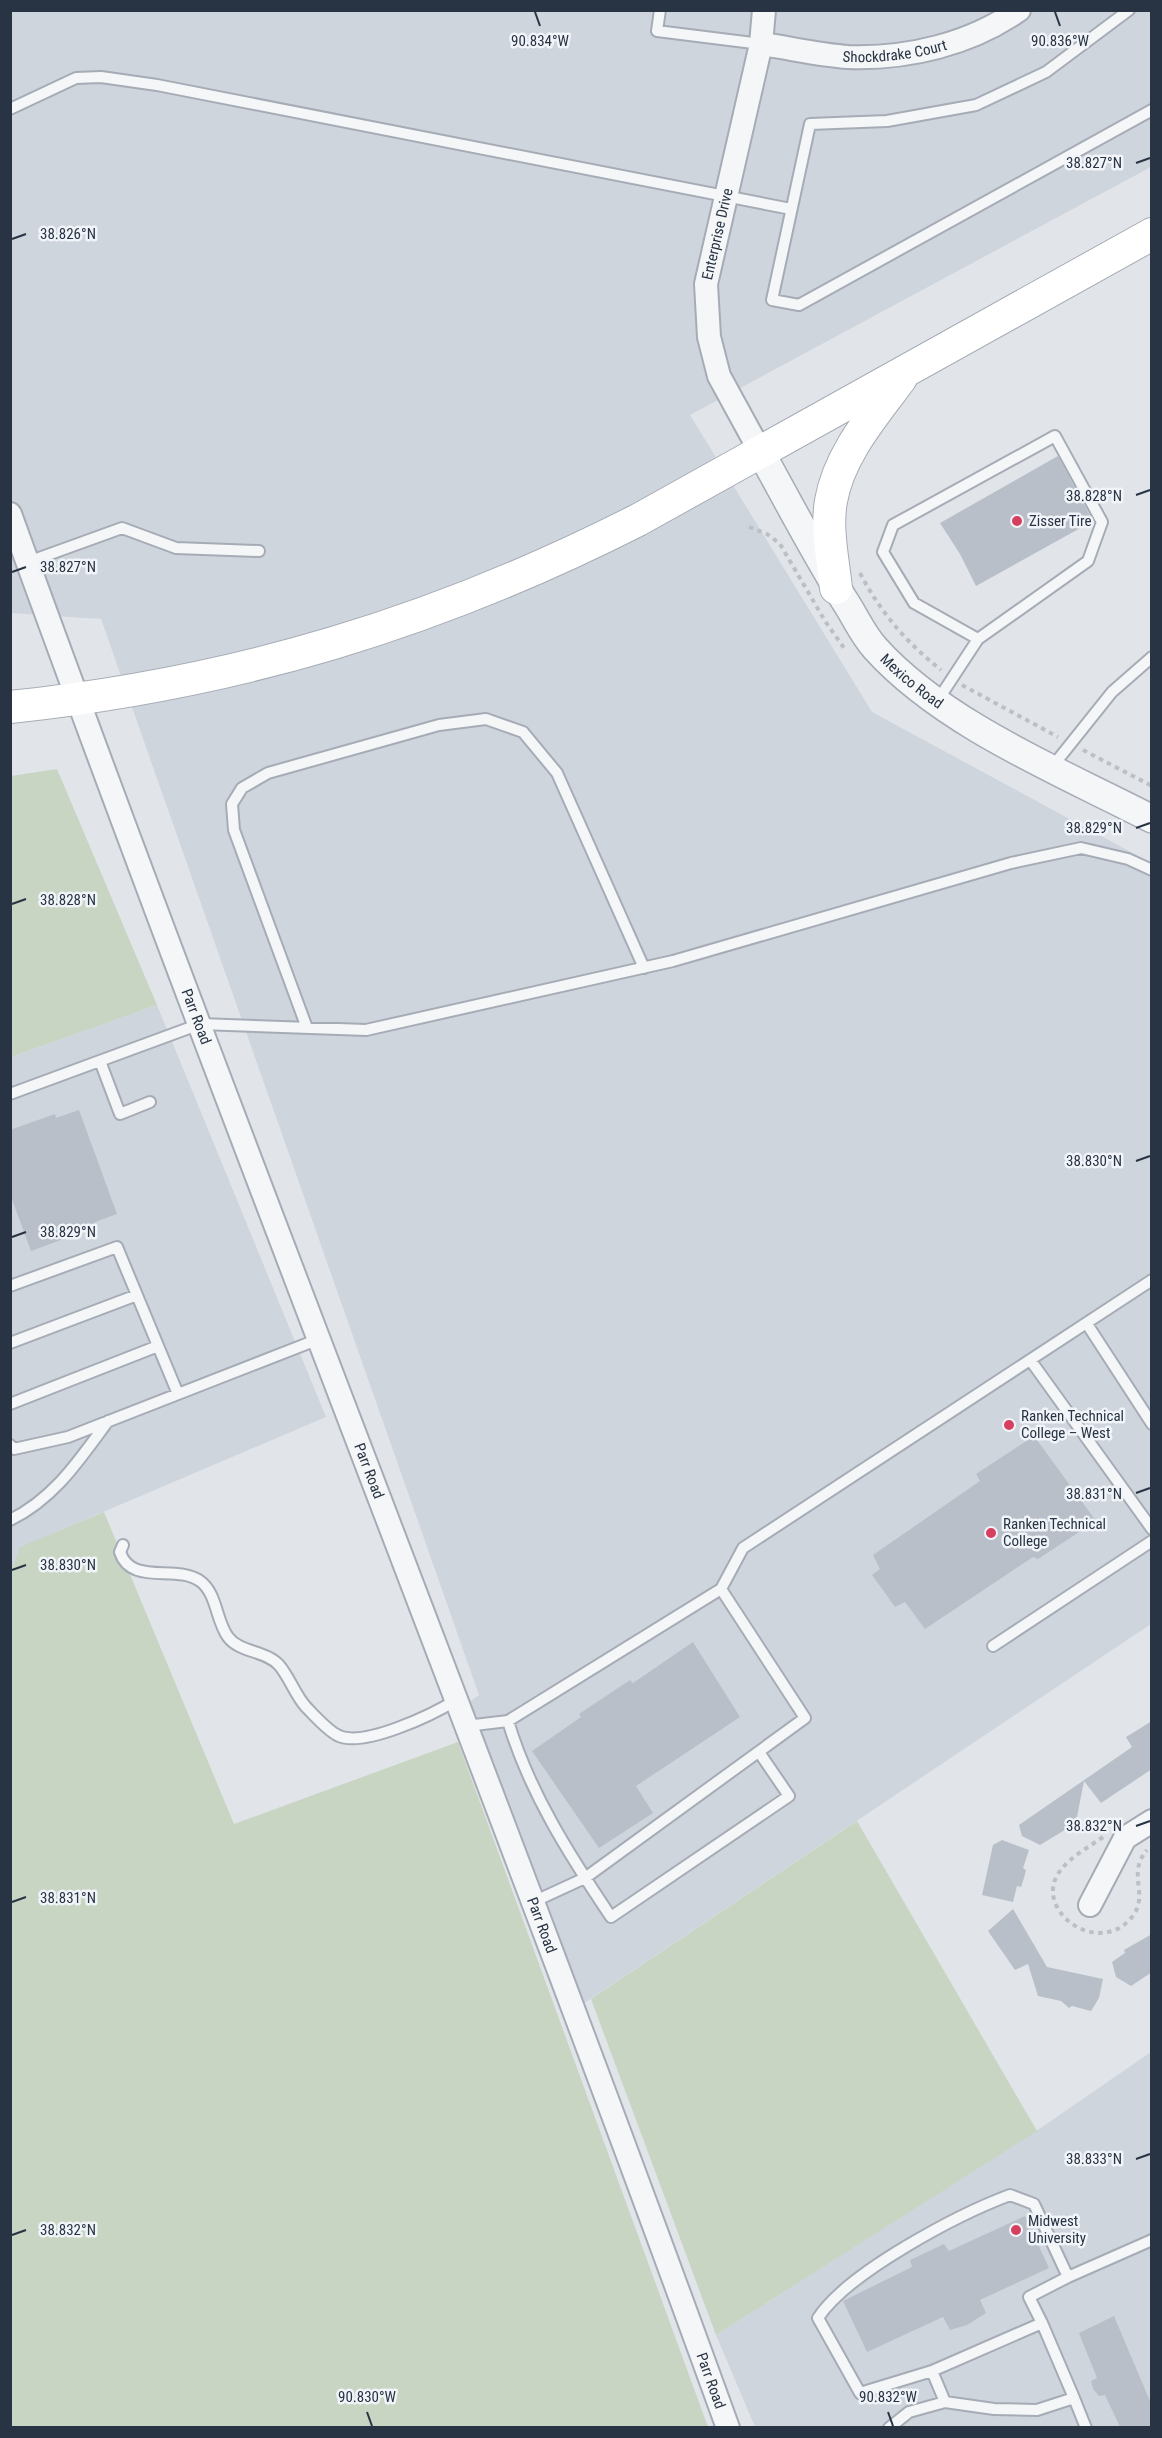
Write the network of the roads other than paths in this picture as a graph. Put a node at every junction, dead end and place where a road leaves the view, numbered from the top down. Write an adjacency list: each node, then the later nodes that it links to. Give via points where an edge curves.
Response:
1 (660, 10): 5 (lane, via 657,32)
2 (764, 10): 5 (street, Enterprise Drive)
3 (1019, 10): 5 (street, Shockdrake Court, via 992,29 947,45 899,55 848,57)
4 (1129, 10): 9 (lane, via 1046,72 976,105 887,121 810,124)
5 (761, 44): 8 (street, Enterprise Drive)
6 (10, 109): 8 (lane, via 76,78 101,76)
7 (1152, 110): 9 (lane, via 799,306 772,300)
8 (727, 195): 9 (lane); 12 (street, Enterprise Drive, via 706,284 709,337 719,376)
9 (791, 209)
10 (1152, 234): 11 (main road)
11 (905, 372): 12 (main road); 16 (main road, via 842,465 831,501 829,531)
12 (760, 451): 16 (street, Mexico Road); 19 (main road, via 558,561 428,613 236,671)
13 (10, 514): 15 (street, Parr Road)
14 (259, 551): 15 (lane, via 176,548 122,528)
15 (28, 562): 19 (street, Parr Road)
16 (837, 588): 20 (street, Mexico Road, via 873,646)
17 (978, 639): 17 (lane, via 1088,561 1102,522 1055,436 893,525 883,552 914,603); 20 (lane)
18 (1152, 657): 22 (lane, via 1112,692)
19 (78, 700): 21 (main road); 26 (street, Parr Road)
20 (936, 703): 22 (street, Mexico Road)
21 (10, 707)
22 (1052, 767): 23 (street, Mexico Road)
23 (1152, 819)
24 (1152, 870): 25 (lane, via 1128,859 1081,848 1011,863)
25 (644, 968): 27 (lane, via 366,1030); 27 (lane, via 557,773 523,732 486,719 439,725 268,773 242,788 232,804 234,830)
26 (200, 1024): 27 (lane); 28 (lane); 35 (street, Parr Road)
27 (307, 1028)
28 (100, 1061): 29 (lane); 30 (lane, via 120,1114)
29 (10, 1094)
30 (150, 1102)
31 (1152, 1280): 34 (lane)
32 (10, 1286): 33 (lane, via 117,1247)
33 (137, 1295): 36 (lane); 37 (lane)
34 (1087, 1324): 38 (lane); 42 (lane)
35 (319, 1339): 39 (lane); 50 (street, Parr Road)
36 (10, 1343)
37 (158, 1346): 39 (lane); 40 (lane)
38 (1031, 1360): 45 (lane); 48 (lane, via 743,1548)
39 (177, 1394): 41 (lane)
40 (10, 1404)
41 (109, 1421): 43 (lane, via 68,1437 14,1449); 44 (lane, via 59,1487)
42 (1152, 1424)
43 (10, 1445)
44 (10, 1520)
45 (1152, 1529)
46 (1152, 1541): 49 (lane)
47 (123, 1545): 50 (lane, via 120,1552 130,1568 174,1573 200,1581 228,1637 278,1664 305,1706 338,1735 374,1735)
48 (721, 1588): 51 (lane); 53 (lane, via 805,1718)
49 (993, 1646)
50 (456, 1700): 52 (street, Parr Road)
51 (508, 1721): 52 (lane); 55 (lane, via 517,1752 544,1808)
52 (466, 1726): 56 (street, Parr Road)
53 (759, 1752): 55 (lane); 55 (lane, via 789,1796 611,1917)
54 (1152, 1821): 57 (street, via 1125,1838)
55 (585, 1878): 56 (lane)
56 (533, 1902): 64 (street, Parr Road)
57 (1090, 1905)
58 (1152, 2240): 59 (lane)
59 (1068, 2277): 60 (lane, via 1029,2297); 61 (lane, via 1034,2204 1010,2195 980,2206 907,2248 828,2303 818,2318 860,2393)
60 (1042, 2323): 61 (lane); 62 (lane)
61 (932, 2370): 63 (lane)
62 (1074, 2398): 63 (lane, via 1037,2410); 66 (lane)
63 (945, 2402): 65 (lane, via 909,2412)
64 (728, 2427)
65 (889, 2427)
66 (1086, 2427)

